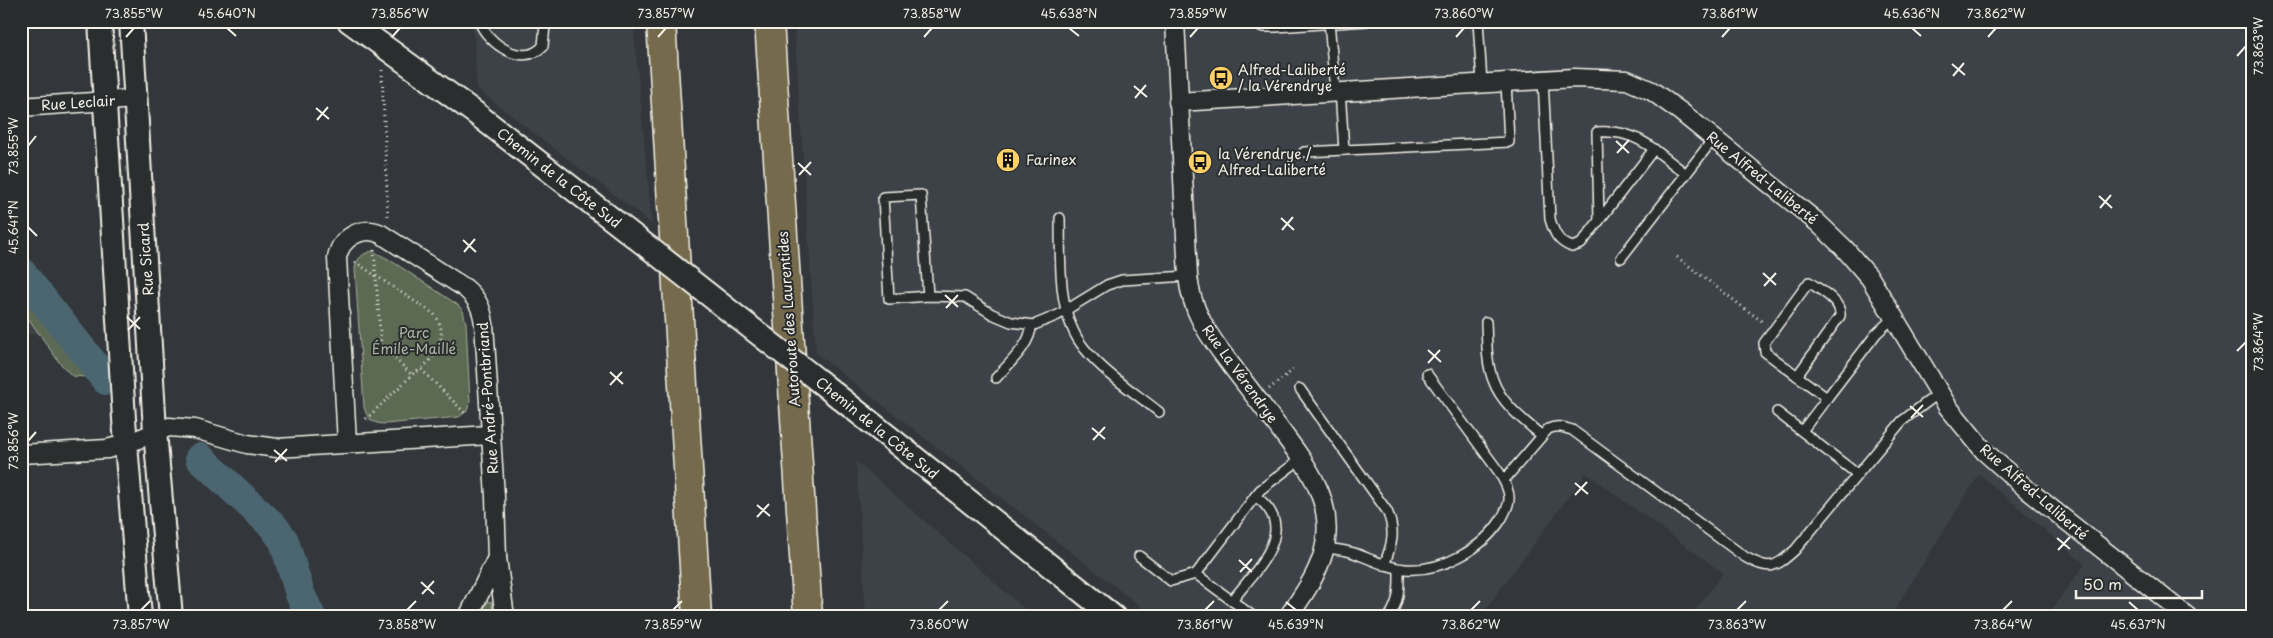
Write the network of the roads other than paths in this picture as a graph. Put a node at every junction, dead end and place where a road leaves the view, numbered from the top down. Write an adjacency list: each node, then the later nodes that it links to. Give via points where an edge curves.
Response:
1 (100, 21): 18 (street)
2 (130, 21): 17 (street, Rue Sicard)
3 (350, 21): 67 (street, Chemin de la Côte Sud, bridge, via 474,112)
4 (479, 21): 12 (lane, via 497,44 524,55 531,55 543,46)
5 (661, 21): 65 (highway)
6 (769, 21): 66 (highway, Autoroute des Laurentides)
7 (1175, 21): 19 (street, Rue La Vérendrye)
8 (1249, 21): 11 (lane, via 1263,27)
9 (1367, 21): 11 (lane)
10 (1478, 21): 15 (lane)
11 (1329, 22): 16 (lane)
12 (546, 25)
13 (1543, 79): 14 (street, Rue Alfred-Laliberté); 21 (street, Rue Alfred-Laliberté, via 1591,77 1627,80 1666,100); 27 (lane, via 1550,219 1554,232 1565,244 1577,246)
14 (1506, 82): 15 (street, Rue Alfred-Laliberté); 23 (lane, via 1509,142)
15 (1482, 83): 16 (street, Rue Alfred-Laliberté)
16 (1337, 90): 19 (street, Rue Alfred-Laliberté); 23 (lane)
17 (136, 99): 18 (street, Rue Leclair); 43 (street, Rue Sicard)
18 (105, 101): 20 (street, Rue Leclair); 48 (street)
19 (1178, 102): 29 (street, Rue La Vérendrye)
20 (21, 107)
21 (1714, 138): 25 (lane); 32 (street, Rue Alfred-Laliberté, via 1832,235 1870,278)
22 (1654, 149): 25 (lane); 27 (lane); 27 (lane, via 1623,133 1597,132)
23 (1344, 150): 24 (lane)
24 (1304, 152)
25 (1686, 174): 28 (lane)
26 (1060, 218): 31 (lane, via 1062,290)
27 (1599, 221)
28 (1621, 258)
29 (1188, 276): 31 (lane, via 1122,280 1094,291); 50 (street, Rue La Vérendrye, via 1191,297 1205,329)
30 (928, 296): 30 (lane, via 921,195 883,196 889,299); 34 (lane, via 965,298 992,314)
31 (1067, 309): 34 (lane, via 1045,322); 41 (lane, via 1076,337 1093,358)
32 (1894, 317): 39 (street, Rue Alfred-Laliberté); 40 (lane, via 1876,334)
33 (1486, 322): 46 (lane, via 1490,370 1497,388 1511,407)
34 (1032, 325): 37 (lane, via 1026,341)
35 (1427, 374): 52 (lane)
36 (1797, 376): 36 (lane, via 1765,352 1764,343 1809,282 1838,304 1841,310); 40 (lane)
37 (996, 378)
38 (1300, 389): 57 (lane, via 1387,511 1394,533)
39 (1939, 393): 51 (lane, via 1902,421); 71 (street, Rue Alfred-Laliberté, via 1966,430 1998,465)
40 (1827, 398): 44 (lane)
41 (1159, 412)
42 (1777, 412): 44 (lane)
43 (155, 431): 47 (street, via 169,427 186,428 264,447); 48 (street); 62 (street, Rue Sicard)
44 (1802, 431): 51 (lane)
45 (490, 435): 47 (street); 47 (street, Rue André-Pontbriand, via 483,317 478,302 465,288 370,230 351,236 341,247 338,258); 56 (street, Rue André-Pontbriand)
46 (1541, 435): 51 (lane, via 1555,425 1572,430 1745,557 1770,567 1782,563 1795,550); 52 (lane)
47 (347, 443)
48 (126, 444): 49 (street, via 107,449); 61 (street)
49 (21, 454)
50 (1302, 458): 53 (lane); 54 (street, Rue La Vérendrye, via 1320,489 1325,505)
51 (1857, 474)
52 (1504, 480): 58 (lane, via 1510,498 1506,511 1486,538 1438,566 1420,570)
53 (1255, 496): 59 (lane); 60 (lane, via 1266,505 1275,520 1275,540)
54 (1324, 548): 57 (lane, via 1352,552); 69 (street, Rue La Vérendrye, via 1314,577)
55 (1139, 556): 59 (lane, via 1171,581)
56 (497, 558): 63 (street, Rue André-Pontbriand); 64 (street, Rue André-Pontbriand)
57 (1384, 565): 58 (lane)
58 (1399, 569): 70 (lane, via 1400,593)
59 (1196, 574): 60 (lane)
60 (1232, 601): 68 (lane)
61 (140, 617)
62 (171, 617)
63 (468, 617)
64 (505, 617)
65 (697, 617)
66 (808, 617)
67 (1114, 617)
68 (1254, 617)
69 (1288, 617)
70 (1389, 617)
71 (2188, 617)

